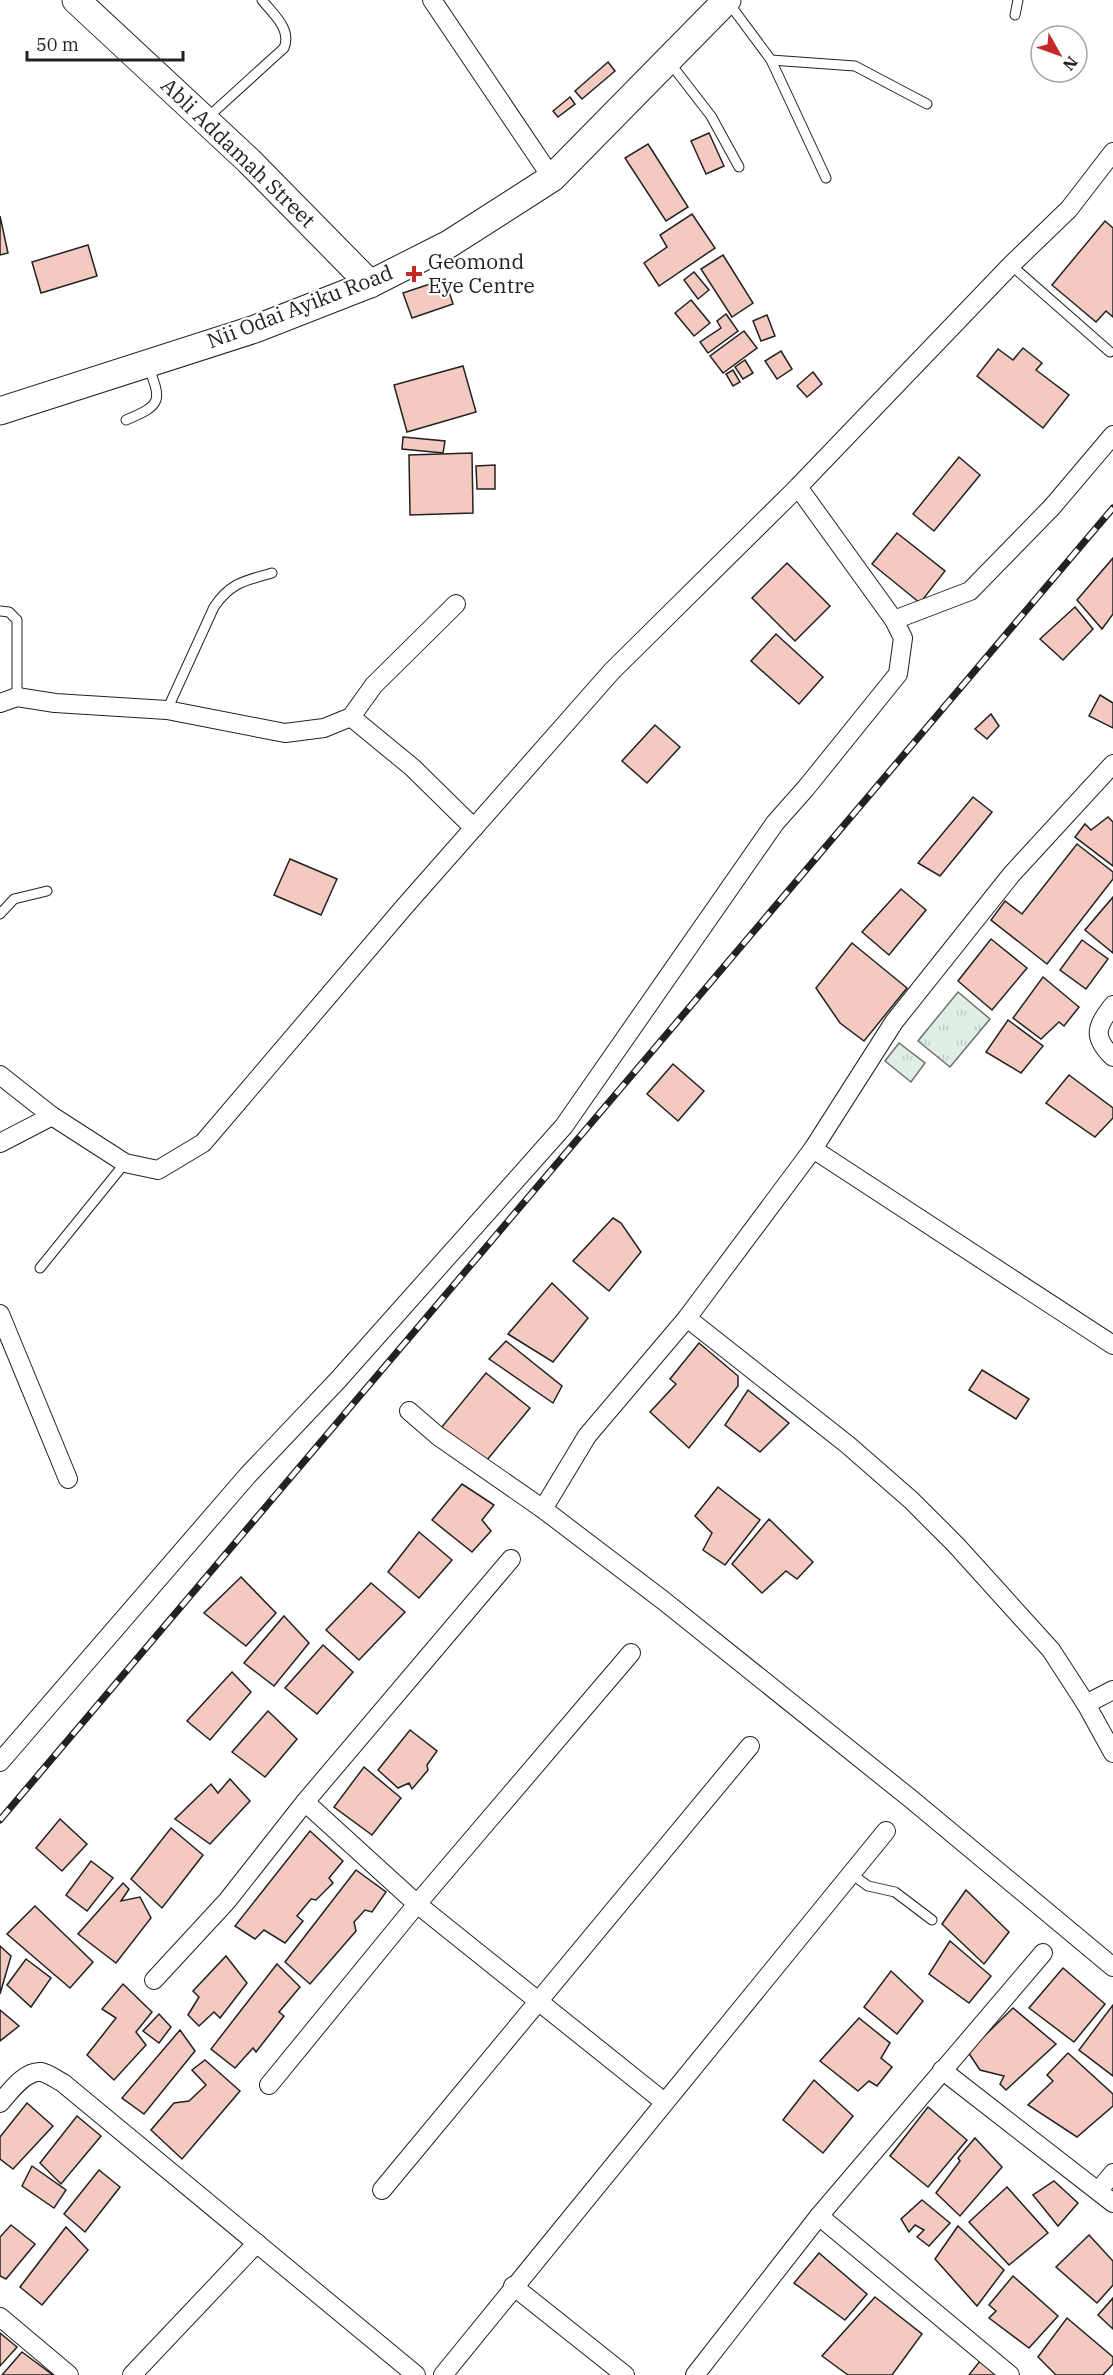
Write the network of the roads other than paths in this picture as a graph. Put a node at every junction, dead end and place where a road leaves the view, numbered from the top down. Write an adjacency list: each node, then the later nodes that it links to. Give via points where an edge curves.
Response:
1 (76, 0): 10 (street, Abli Addamah Street)
2 (262, 0): 10 (lane, via 285,29 288,39 284,48)
3 (432, 0): 13 (street)
4 (727, 0): 7 (lane); 8 (street, Nii Odai Ayiku Road)
5 (1018, 0): 6 (lane)
6 (1016, 15)
7 (771, 60): 9 (lane, via 855,66); 14 (lane)
8 (668, 61): 12 (lane, via 711,116); 13 (street, Nii Odai Ayiku Road)
9 (927, 104)
10 (205, 120): 16 (street, Abli Addamah Street)
11 (1113, 152): 15 (street, via 1069,209)
12 (739, 166)
13 (552, 178): 16 (street, Nii Odai Ayiku Road, via 449,244)
14 (826, 178)
15 (1011, 265): 17 (lane); 22 (street)
16 (370, 284): 18 (street, Nii Odai Ayiku Road, via 255,329)
17 (1110, 352)
18 (147, 363): 19 (street, Nii Odai Ayiku Road); 20 (lane, via 159,393 156,402 150,410)
19 (0, 411)
20 (126, 420)
21 (1113, 435): 26 (street, via 1052,507 970,591)
22 (798, 487): 26 (street); 31 (street, via 612,671)
23 (272, 573): 28 (lane, via 235,584 224,593)
24 (456, 604): 29 (street, via 374,685)
25 (0, 611): 27 (lane, via 9,612 17,620)
26 (894, 621): 54 (street, via 903,638 898,674 776,823 564,1126 248,1475)
27 (9, 700): 28 (street)
28 (167, 710): 29 (street, via 285,733 324,728)
29 (351, 717): 31 (street, via 413,768)
30 (1113, 765): 39 (street, via 1011,875 894,1022)
31 (474, 828): 40 (street, via 203,1143 158,1170)
32 (47, 891): 33 (lane, via 14,899)
33 (0, 914)
34 (1113, 1005): 35 (street, via 1098,1029 1099,1040)
35 (1113, 1057)
36 (0, 1075): 37 (street)
37 (52, 1116): 38 (street); 40 (street)
38 (0, 1143)
39 (813, 1149): 43 (street); 44 (street)
40 (125, 1163): 41 (lane)
41 (40, 1268)
42 (0, 1314): 46 (street)
43 (687, 1318): 47 (street, via 587,1436); 51 (street, via 848,1444 911,1500 1051,1650)
44 (1113, 1345)
45 (409, 1411): 47 (street, via 495,1479)
46 (68, 1479)
47 (543, 1509): 61 (street, via 815,1722)
48 (511, 1559): 55 (street)
49 (631, 1653): 58 (street)
50 (1113, 1690): 51 (street)
51 (1086, 1704): 53 (street)
52 (750, 1746): 63 (street)
53 (1113, 1753)
54 (0, 1762)
55 (305, 1802): 58 (street); 62 (street, via 226,1901)
56 (886, 1831): 57 (street)
57 (850, 1873): 59 (lane, via 868,1886 895,1892); 66 (street)
58 (417, 1904): 63 (street); 65 (street)
59 (932, 1920)
60 (1043, 1953): 64 (street)
61 (1113, 1966)
62 (154, 1980)
63 (536, 2002): 66 (street); 69 (street)
64 (942, 2070): 70 (street); 72 (street)
65 (269, 2085)
66 (663, 2101): 74 (street)
67 (0, 2103): 73 (street, via 16,2084 32,2074 41,2072 63,2083)
68 (1113, 2173): 70 (street)
69 (382, 2190)
70 (1099, 2190): 71 (street)
71 (1113, 2203)
72 (819, 2216): 81 (street); 82 (street)
73 (257, 2243): 78 (street); 79 (street)
74 (513, 2286): 76 (street); 80 (street)
75 (0, 2318): 77 (street)
76 (447, 2374)
77 (69, 2375)
78 (132, 2375)
79 (416, 2375)
80 (625, 2375)
81 (695, 2375)
82 (1010, 2375)

